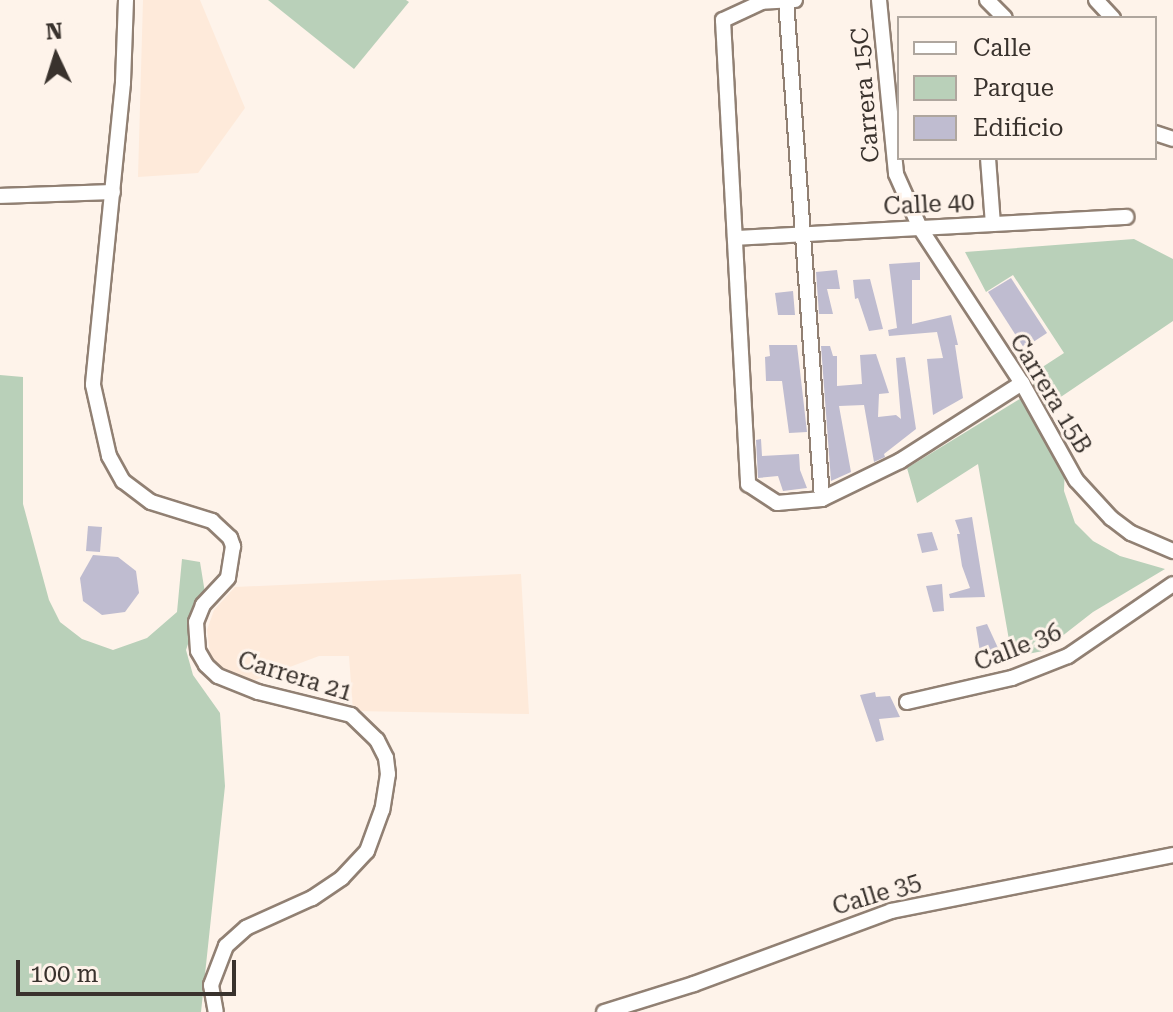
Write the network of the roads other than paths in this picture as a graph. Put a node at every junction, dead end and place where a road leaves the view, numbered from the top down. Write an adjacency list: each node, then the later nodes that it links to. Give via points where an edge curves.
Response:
1 (126, 0): 10 (street, Carrera 21)
2 (786, 0): 3 (street); 15 (street); 16 (street, via 762,2 723,20)
3 (795, 0)
4 (879, 0): 14 (street, Carrera 15C, via 896,174)
5 (987, 0): 7 (street)
6 (1096, 0): 8 (street)
7 (1003, 16)
8 (1111, 16)
9 (988, 160): 13 (street)
10 (113, 192): 11 (street); 23 (street, Carrera 21, via 93,385 109,456 123,481 151,502 212,521 230,538 231,570 199,614 198,651 218,676 351,715 377,740 386,758 382,810 367,851 342,878 312,898 233,936 211,985)
11 (0, 196)
12 (1126, 217): 13 (street, Calle 40)
13 (993, 224): 14 (street, Calle 40)
14 (920, 228): 15 (street, Calle 40); 17 (street, Carrera 15B)
15 (803, 234): 16 (street, Calle 40); 18 (street)
16 (735, 238): 18 (street, via 748,484 777,503)
17 (1022, 383): 18 (street, via 900,461); 19 (street, Carrera 15B, via 1076,480 1093,500 1131,533)
18 (822, 499)
19 (1173, 551)
20 (1173, 584): 21 (street, Calle 36, via 1068,656 1012,678)
21 (907, 702)
22 (1173, 855): 24 (street, Calle 35, via 891,911)
23 (216, 1012)
24 (604, 1012)

